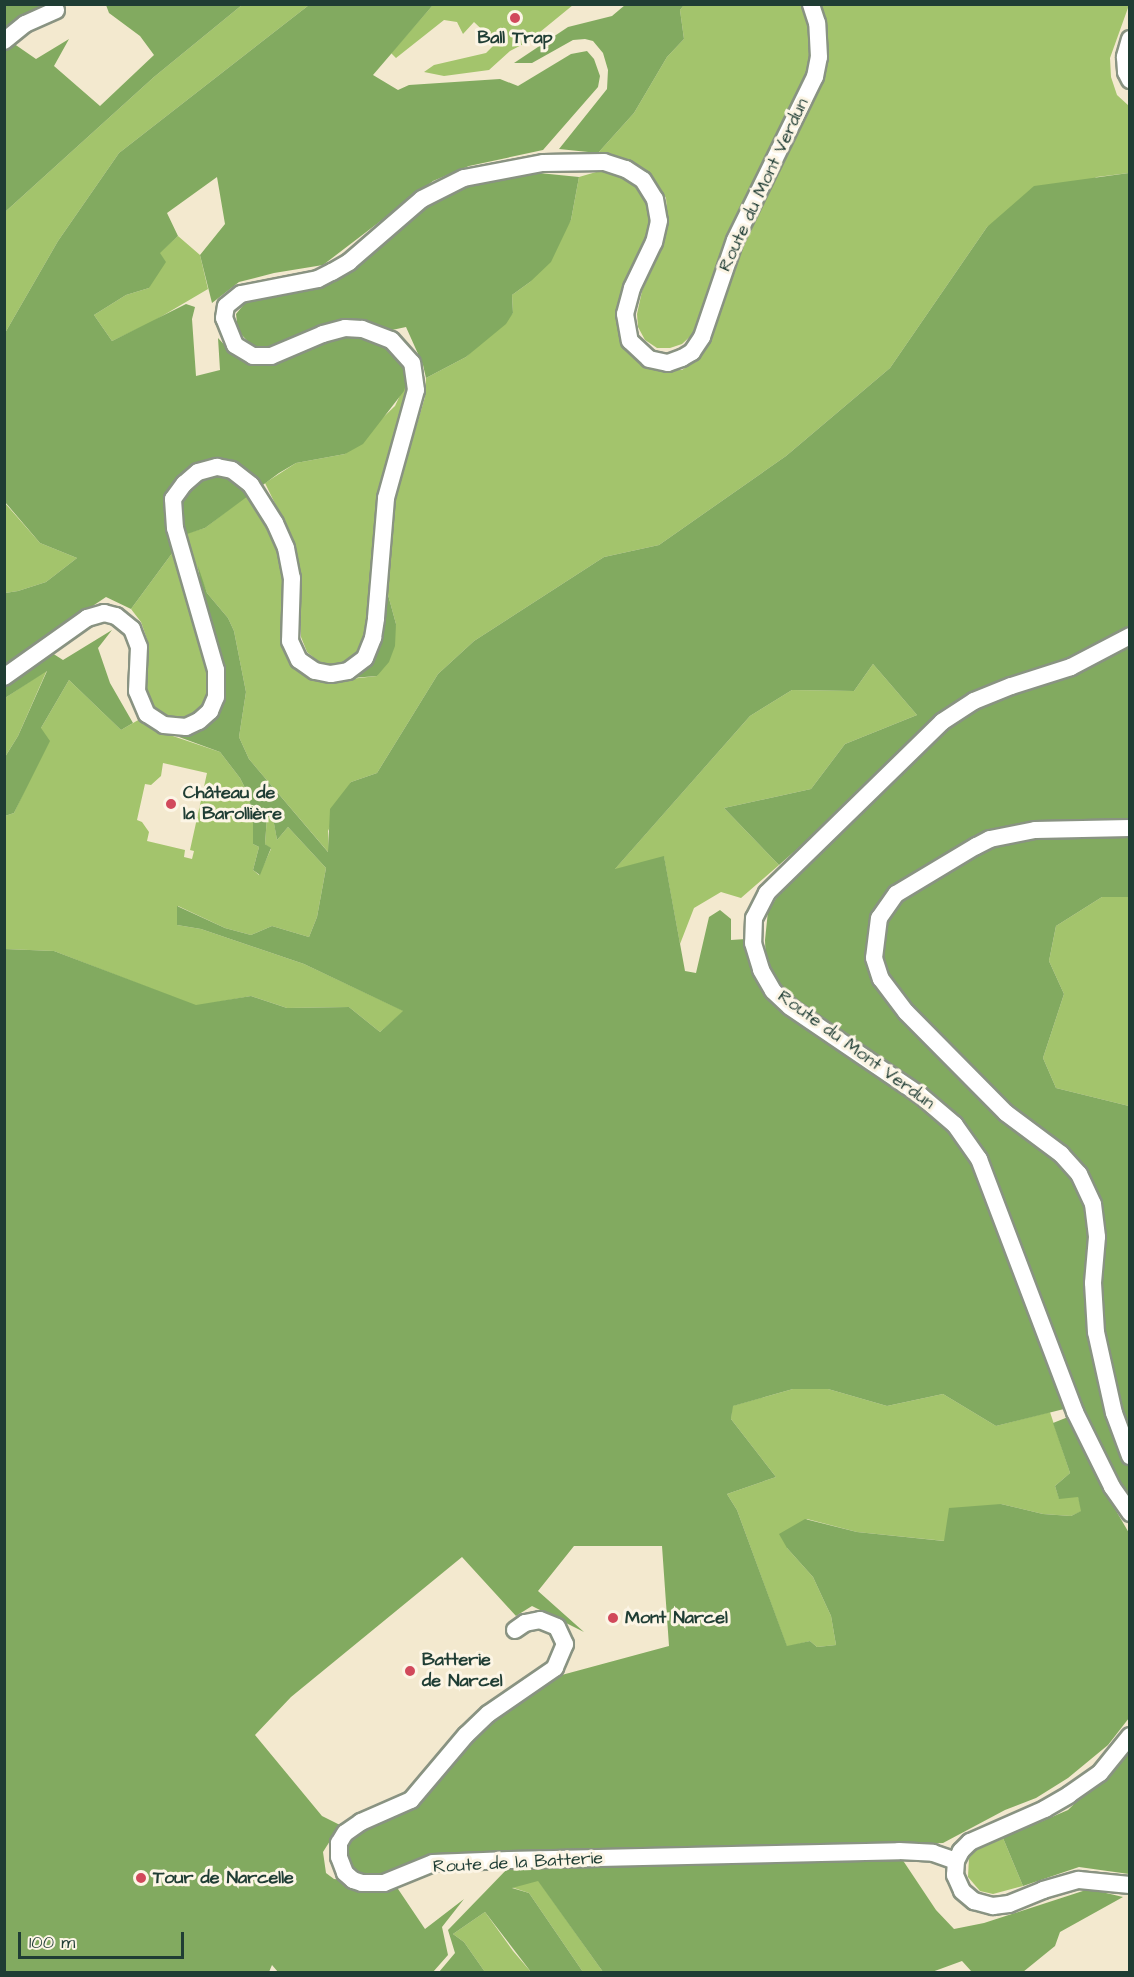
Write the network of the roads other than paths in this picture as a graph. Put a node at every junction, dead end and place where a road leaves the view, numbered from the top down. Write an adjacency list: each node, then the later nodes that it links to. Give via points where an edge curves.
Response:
1 (811, 4): 7 (street, Route du Mont Verdun, via 817,23 819,57 815,77 735,240 702,337 692,352 682,358 668,363 649,359 630,341 625,314 659,221 655,199 643,180 604,162 543,164 464,178 422,199 332,272 300,284 241,294 226,306 224,318 235,345 253,356 272,356 323,334 353,329 391,340 412,363 416,390 386,498 374,628 365,658 348,671 331,674 315,671 299,660 290,641 292,578 286,548 251,485 232,470 216,467 198,472 173,500 175,528 216,670 216,697 210,711 199,721 172,727 147,714 137,691 139,647 132,629 116,616 104,613 87,618)
2 (56, 10): 4 (street, via 25,24)
3 (1130, 39): 5 (street, via 1125,57)
4 (4, 40)
5 (1130, 80)
6 (1130, 636): 10 (street, Route du Mont Verdun, via 1071,667 974,701 942,722 767,893 754,918 753,943 760,970 773,991 790,1007 920,1095 955,1125 979,1159 1075,1412 1112,1487)
7 (4, 677)
8 (1130, 828): 9 (street, via 1035,830 990,839 976,846 896,894 879,918 874,958 881,979 906,1012 1006,1113 1061,1154 1078,1174 1093,1204 1096,1332 1114,1413)
9 (1130, 1456)
10 (1130, 1513)
11 (515, 1630): 13 (street, Route de la Batterie, via 540,1620 557,1627 565,1644 555,1668 488,1714 411,1800 345,1833 339,1844 339,1857 345,1873 353,1880 384,1883 433,1863 509,1860 899,1851 933,1853)
12 (1130, 1736): 13 (street, via 1100,1773 1045,1809 970,1842)
13 (956, 1861): 14 (street, via 955,1875 962,1891 974,1901 993,1906 1010,1904 1079,1880)
14 (1130, 1885)

